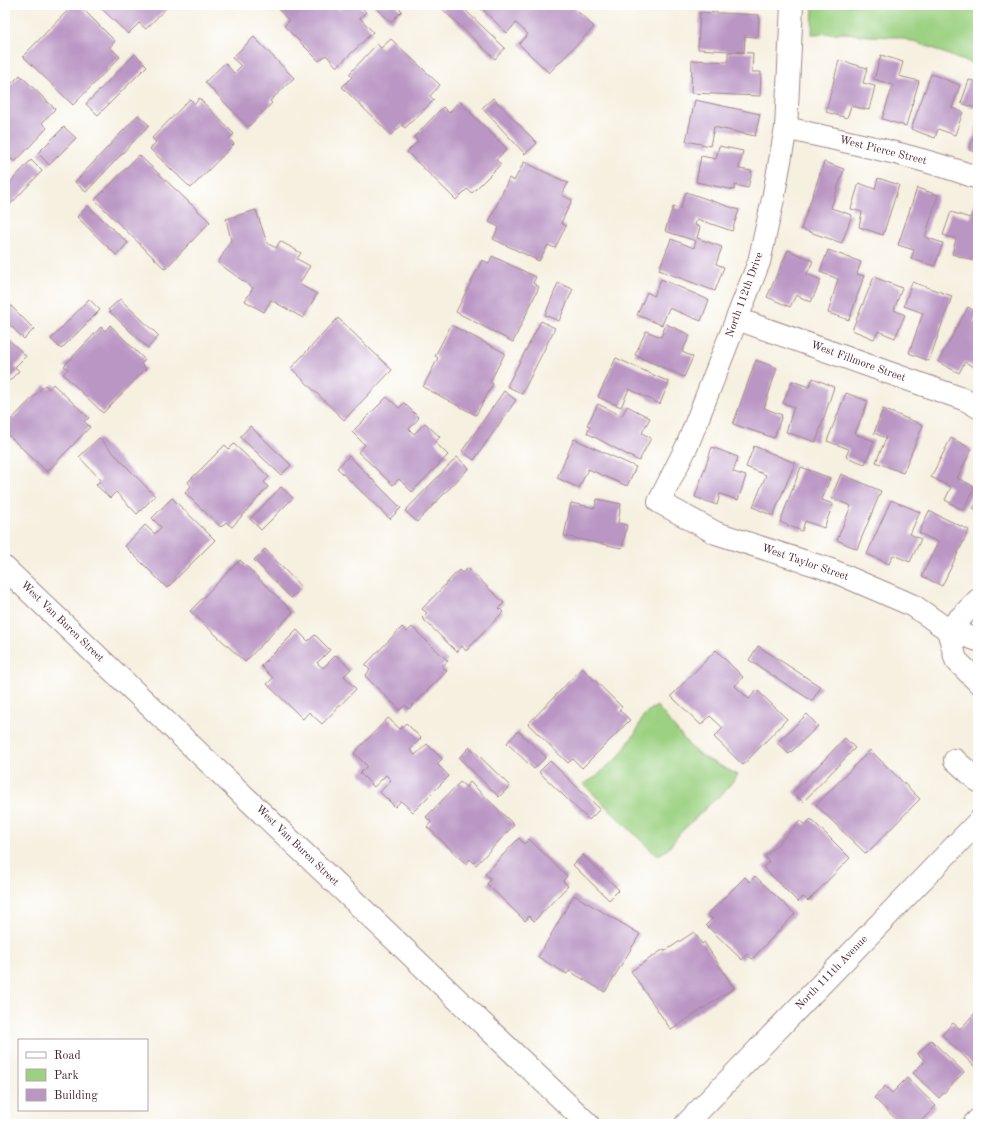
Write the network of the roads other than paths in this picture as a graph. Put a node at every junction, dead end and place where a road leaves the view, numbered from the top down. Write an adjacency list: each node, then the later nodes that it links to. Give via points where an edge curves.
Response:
1 (792, 5): 2 (street, North 112th Drive)
2 (786, 128): 3 (street, West Pierce Street, via 900,154); 4 (street, North 112th Drive, via 758,262)
3 (978, 178)
4 (737, 319): 5 (street, West Fillmore Street, via 966,400); 6 (street, North 112th Drive, via 687,446)
5 (978, 407)
6 (659, 502): 9 (street, West Taylor Street, via 716,533 832,570 914,606)
7 (5, 568): 16 (street, West Van Buren Street)
8 (978, 600): 9 (street)
9 (948, 630): 10 (street, West Taylor Street); 11 (street, via 956,660)
10 (978, 640)
11 (978, 682)
12 (955, 760): 13 (street)
13 (978, 781)
14 (978, 822): 17 (street, North 111th Avenue)
15 (978, 1120): 18 (street)
16 (588, 1124)
17 (686, 1124)
18 (974, 1124)

